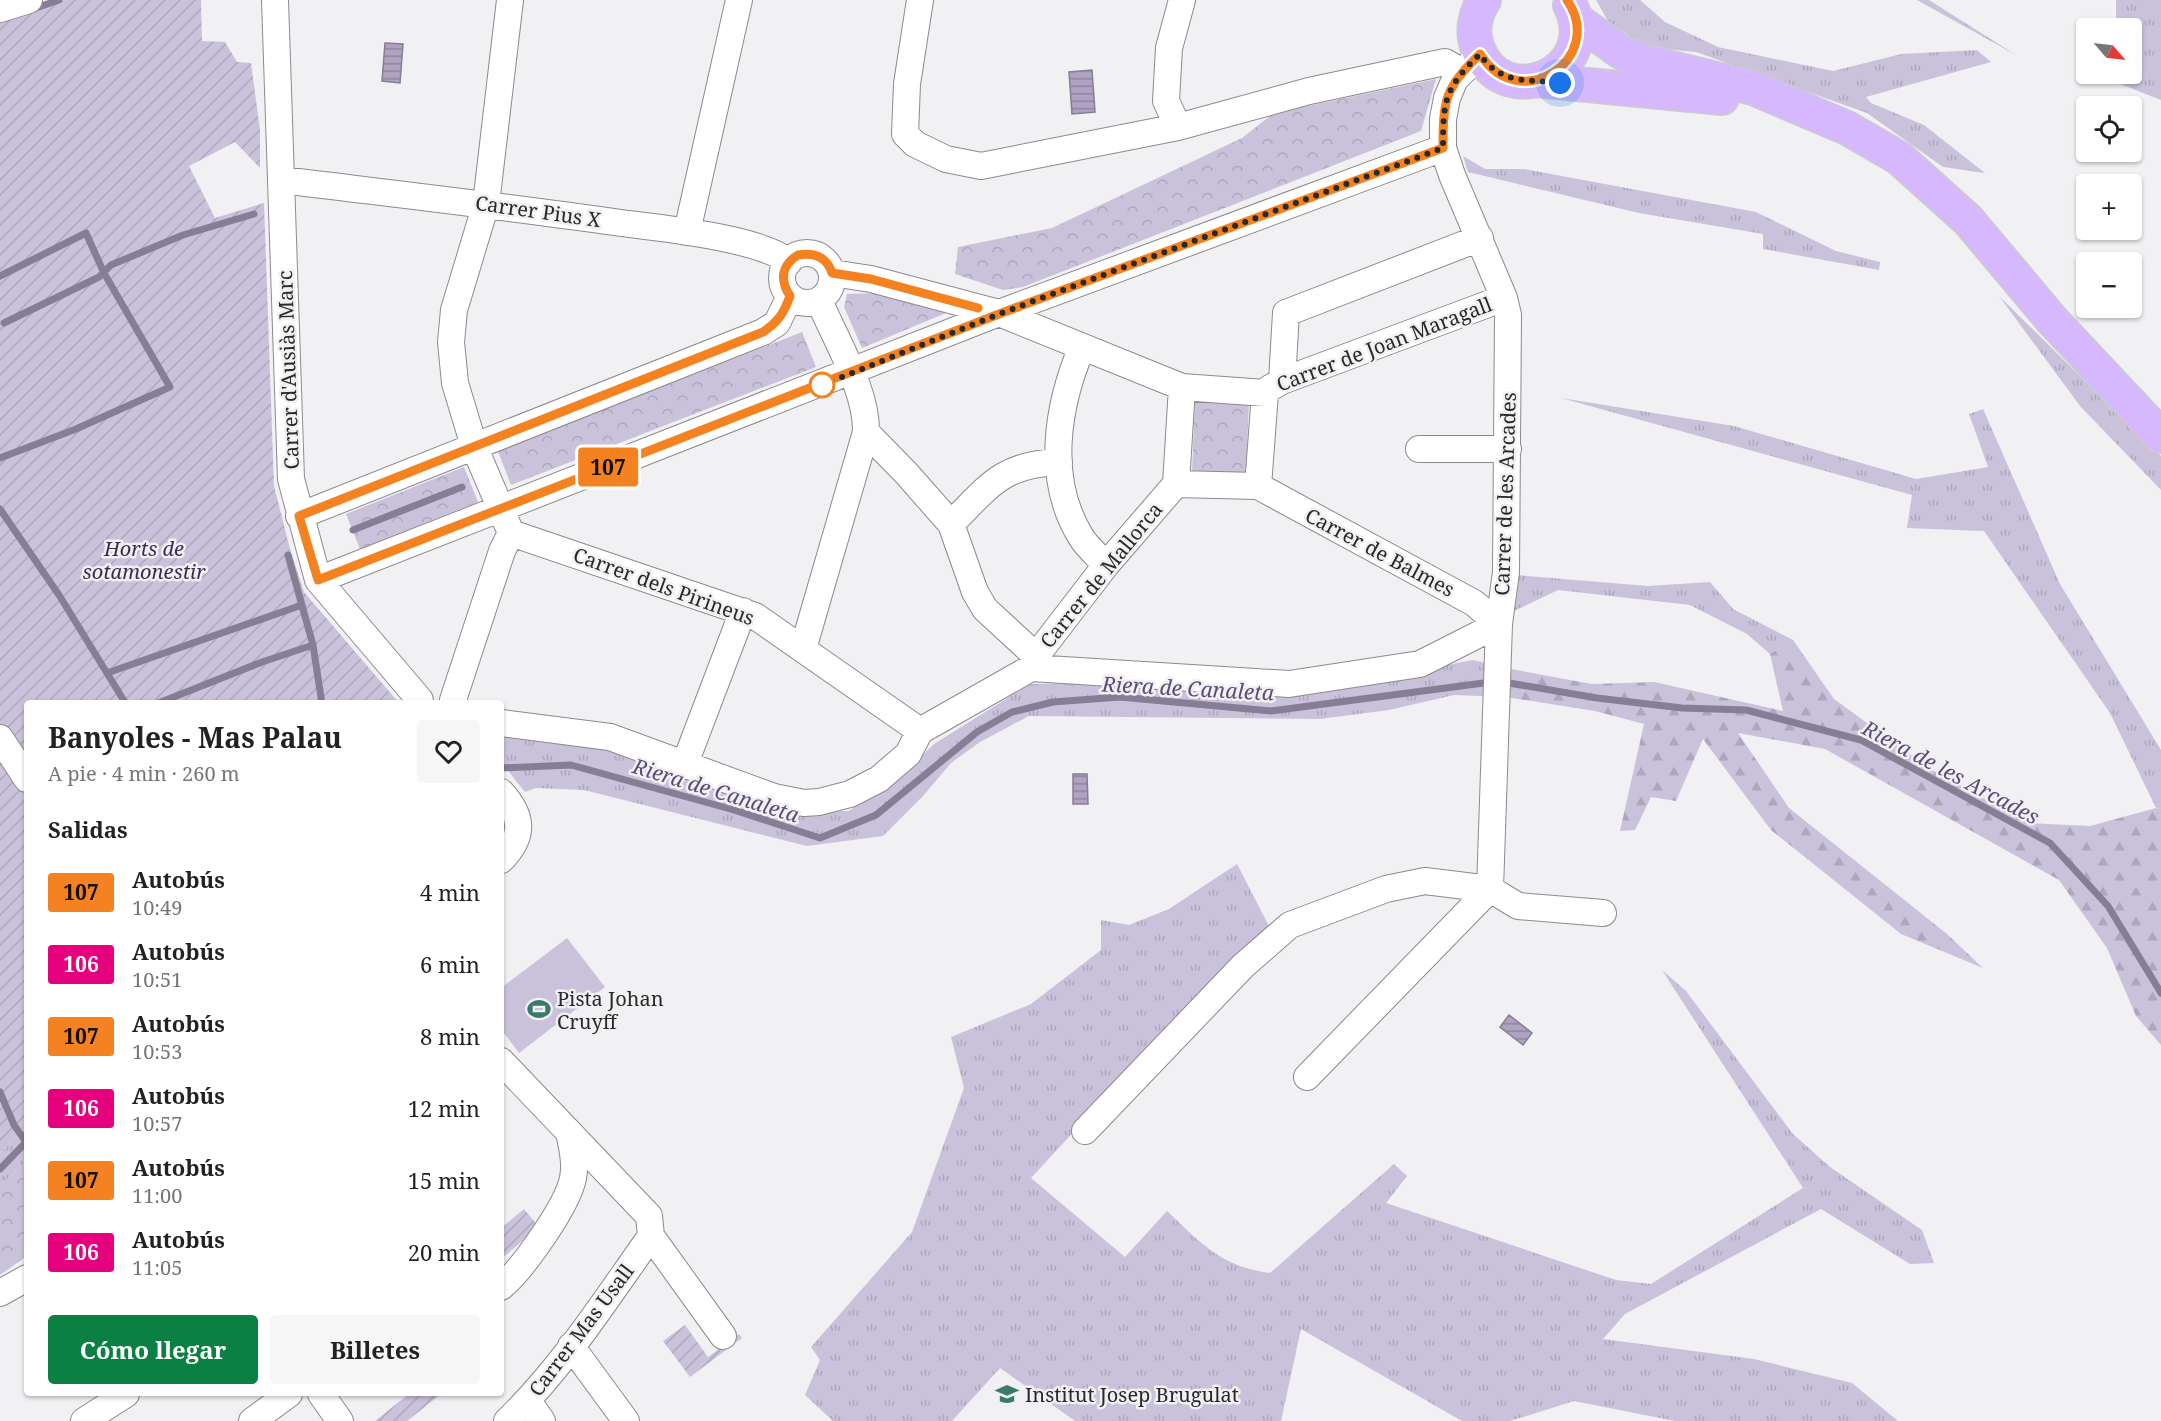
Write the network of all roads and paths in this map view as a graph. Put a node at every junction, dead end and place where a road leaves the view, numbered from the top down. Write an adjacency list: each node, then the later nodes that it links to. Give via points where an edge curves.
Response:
1 (29, 0): 8 (street)
2 (275, 0): 15 (street, Carrer d'Ausiàs Marc)
3 (510, 0): 16 (street)
4 (739, 0): 17 (street)
5 (920, 0): 13 (street, via 907,84 905,134 925,149 946,159 981,166)
6 (1182, 0): 13 (street, via 1169,48 1166,101)
7 (1480, 1): 10 (main road)
8 (0, 9)
9 (1571, 9): 11 (main road, via 1576,39 1569,58 1555,72); 12 (main road, via 1621,52 1753,88)
10 (1471, 63): 11 (main road, via 1486,64 1504,77 1525,82); 13 (street, via 1445,62 1309,91); 14 (street, Carrer de les Arcades, via 1447,98)
11 (1536, 80): 12 (main road)
12 (1793, 107): 30 (main road, via 1873,141 1916,172 1968,220 2052,320)
13 (1178, 127)
14 (1443, 148): 18 (street, Carrer de les Arcades); 24 (street)
15 (282, 180): 16 (street, Carrer Pius X); 38 (street, Carrer d'Ausiàs Marc, via 291,479)
16 (486, 204): 17 (street, Carrer Pius X); 31 (street, via 454,310 451,342 455,383)
17 (687, 232): 19 (street, Carrer Pius X, via 766,249)
18 (1480, 238): 22 (street, Carrer de les Arcades); 28 (street, via 1286,314)
19 (789, 262): 20 (street, via 798,255 818,255); 21 (street, via 782,278)
20 (832, 273): 23 (street, via 830,288); 24 (street, via 871,279)
21 (790, 296): 23 (street, via 807,303); 31 (street, via 777,323 763,332)
22 (1504, 298): 28 (street, Carrer de Joan Maragall); 33 (street, Carrer de les Arcades, via 1509,337)
23 (819, 300): 26 (street)
24 (999, 314): 25 (street); 26 (street)
25 (1082, 347): 27 (street); 34 (street, via 1062,412)
26 (851, 374): 29 (street, via 864,410); 37 (street)
27 (1182, 387): 28 (street); 35 (street)
28 (1274, 387): 36 (street)
29 (866, 432): 39 (street); 45 (street)
30 (2161, 436)
31 (474, 446): 37 (street); 38 (street)
32 (1419, 449): 33 (street)
33 (1508, 449): 44 (street, Carrer de les Arcades, via 1506,572)
34 (1059, 462): 39 (street, via 1034,463 1012,470 986,488); 41 (street, via 1062,491 1071,518 1082,539)
35 (1176, 484): 36 (street); 41 (street, Carrer de Mallorca)
36 (1258, 486): 44 (street, Carrer de Balmes, via 1474,603)
37 (502, 507): 40 (street); 42 (street)
38 (299, 516): 42 (street, Carrer d'Ausiàs Marc)
39 (951, 524): 46 (street, via 985,609)
40 (511, 533): 43 (street, Carrer dels Pirineus); 48 (street)
41 (1106, 565): 46 (street, Carrer de Mallorca)
42 (318, 580): 47 (street, Carrer d'Ausiàs Marc)
43 (743, 611): 45 (street, Carrer dels Pirineus); 52 (street)
44 (1499, 624): 46 (street, via 1420,664 1289,684); 56 (street, Carrer de les Arcades)
45 (803, 648): 50 (street, Carrer dels Pirineus)
46 (1034, 662): 50 (street)
47 (435, 700)
48 (438, 700)
49 (504, 723): 52 (street, via 610,737)
50 (920, 731): 52 (street, via 908,754 879,779 850,794 819,802 774,797)
51 (0, 738): 53 (street)
52 (684, 766)
53 (24, 774)
54 (504, 796): 55 (street, via 517,811 519,826 514,843)
55 (504, 856)
56 (1490, 889): 57 (street, via 1518,906); 59 (street); 60 (street, via 1425,881 1386,889 1290,925 1243,966)
57 (1603, 913)
58 (504, 1064): 61 (street)
59 (1307, 1077)
60 (1085, 1131)
61 (569, 1132): 62 (street, via 649,1215); 64 (street, via 573,1180 525,1264)
62 (651, 1236): 66 (street); 67 (street, Carrer Mas Usall)
63 (24, 1280): 65 (street)
64 (504, 1284)
65 (0, 1293)
66 (723, 1336)
67 (572, 1346): 71 (street, Carrer Mas Usall); 76 (street)
68 (123, 1396): 72 (street)
69 (286, 1396): 73 (street)
70 (322, 1396): 74 (street)
71 (535, 1411): 75 (street, Carrer Mas Usall)
72 (84, 1421)
73 (252, 1421)
74 (340, 1421)
75 (507, 1421)
76 (626, 1421)

